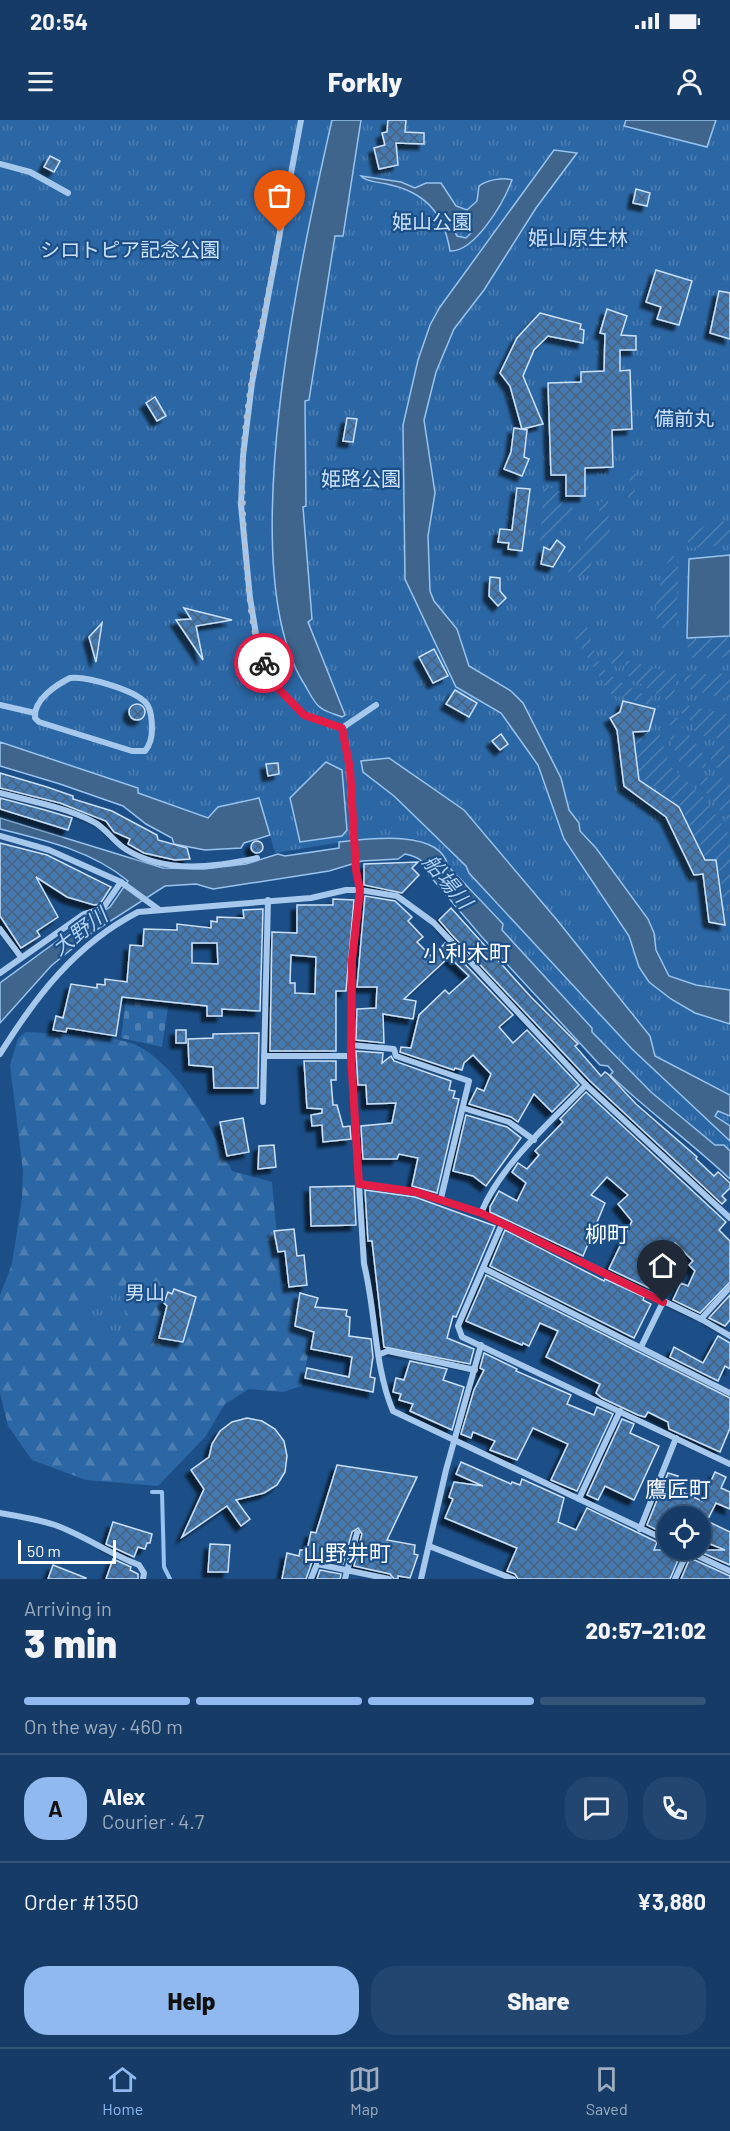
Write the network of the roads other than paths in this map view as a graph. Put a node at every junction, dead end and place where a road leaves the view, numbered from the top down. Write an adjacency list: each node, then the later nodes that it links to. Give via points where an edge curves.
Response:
1 (301, 120): 7 (street, via 252,383 241,505 250,598 260,652 274,684 304,715)
2 (0, 164): 3 (street, via 30,172)
3 (68, 193)
4 (0, 705): 6 (street)
5 (376, 705): 7 (street)
6 (35, 713): 6 (street, via 39,722 140,752 149,747 152,718 148,705 136,694 70,678 53,687)
7 (342, 728): 12 (street)
8 (0, 793): 10 (street, via 94,821 126,850 158,863 213,866)
9 (0, 836): 11 (street, via 49,850)
10 (257, 858)
11 (121, 882): 14 (street); 16 (street, via 103,908 84,914)
12 (360, 890): 13 (street); 18 (street, via 352,960); 22 (street, via 397,896 434,923)
13 (268, 900): 14 (street); 20 (street)
14 (158, 909): 19 (street, via 138,912 113,925 79,952 30,1006)
15 (0, 929): 16 (street)
16 (21, 957): 17 (street)
17 (0, 973)
18 (351, 1045): 21 (street); 24 (street, via 394,1049 396,1056 470,1081)
19 (0, 1054)
20 (264, 1056): 21 (street); 23 (street)
21 (351, 1056): 26 (street)
22 (586, 1085): 25 (street); 29 (street)
23 (263, 1102)
24 (463, 1108): 25 (street, via 509,1122); 27 (street)
25 (534, 1140): 28 (street, via 489,1194)
26 (359, 1184): 27 (street); 38 (street, via 364,1264)
27 (441, 1198): 28 (street)
28 (481, 1213): 30 (street)
29 (730, 1218)
30 (502, 1224): 31 (street); 33 (street)
31 (483, 1268): 36 (street, via 458,1326 462,1336); 37 (street)
32 (730, 1287): 34 (street)
33 (663, 1302): 34 (street); 37 (street)
34 (701, 1319): 35 (street)
35 (730, 1336)
36 (481, 1345): 39 (street); 41 (street)
37 (641, 1347): 40 (street)
38 (380, 1354): 39 (street, via 388,1351); 43 (street, via 385,1393 393,1411)
39 (475, 1370): 43 (street)
40 (730, 1393)
41 (620, 1411): 42 (street); 45 (street)
42 (676, 1438): 44 (street); 47 (street)
43 (456, 1440): 45 (street); 50 (street)
44 (730, 1464)
45 (579, 1499): 47 (street)
46 (0, 1513): 55 (street, via 55,1526 96,1544 111,1555 139,1565)
47 (640, 1529): 49 (street)
48 (357, 1533): 53 (street)
49 (657, 1536)
50 (429, 1546): 59 (street); 60 (street)
51 (683, 1560): 61 (street)
52 (707, 1560): 54 (street)
53 (347, 1570): 56 (street, via 319,1564); 57 (street); 58 (street)
54 (730, 1571)
55 (143, 1579)
56 (311, 1579)
57 (345, 1579)
58 (389, 1579)
59 (421, 1579)
60 (513, 1579)
61 (675, 1579)

